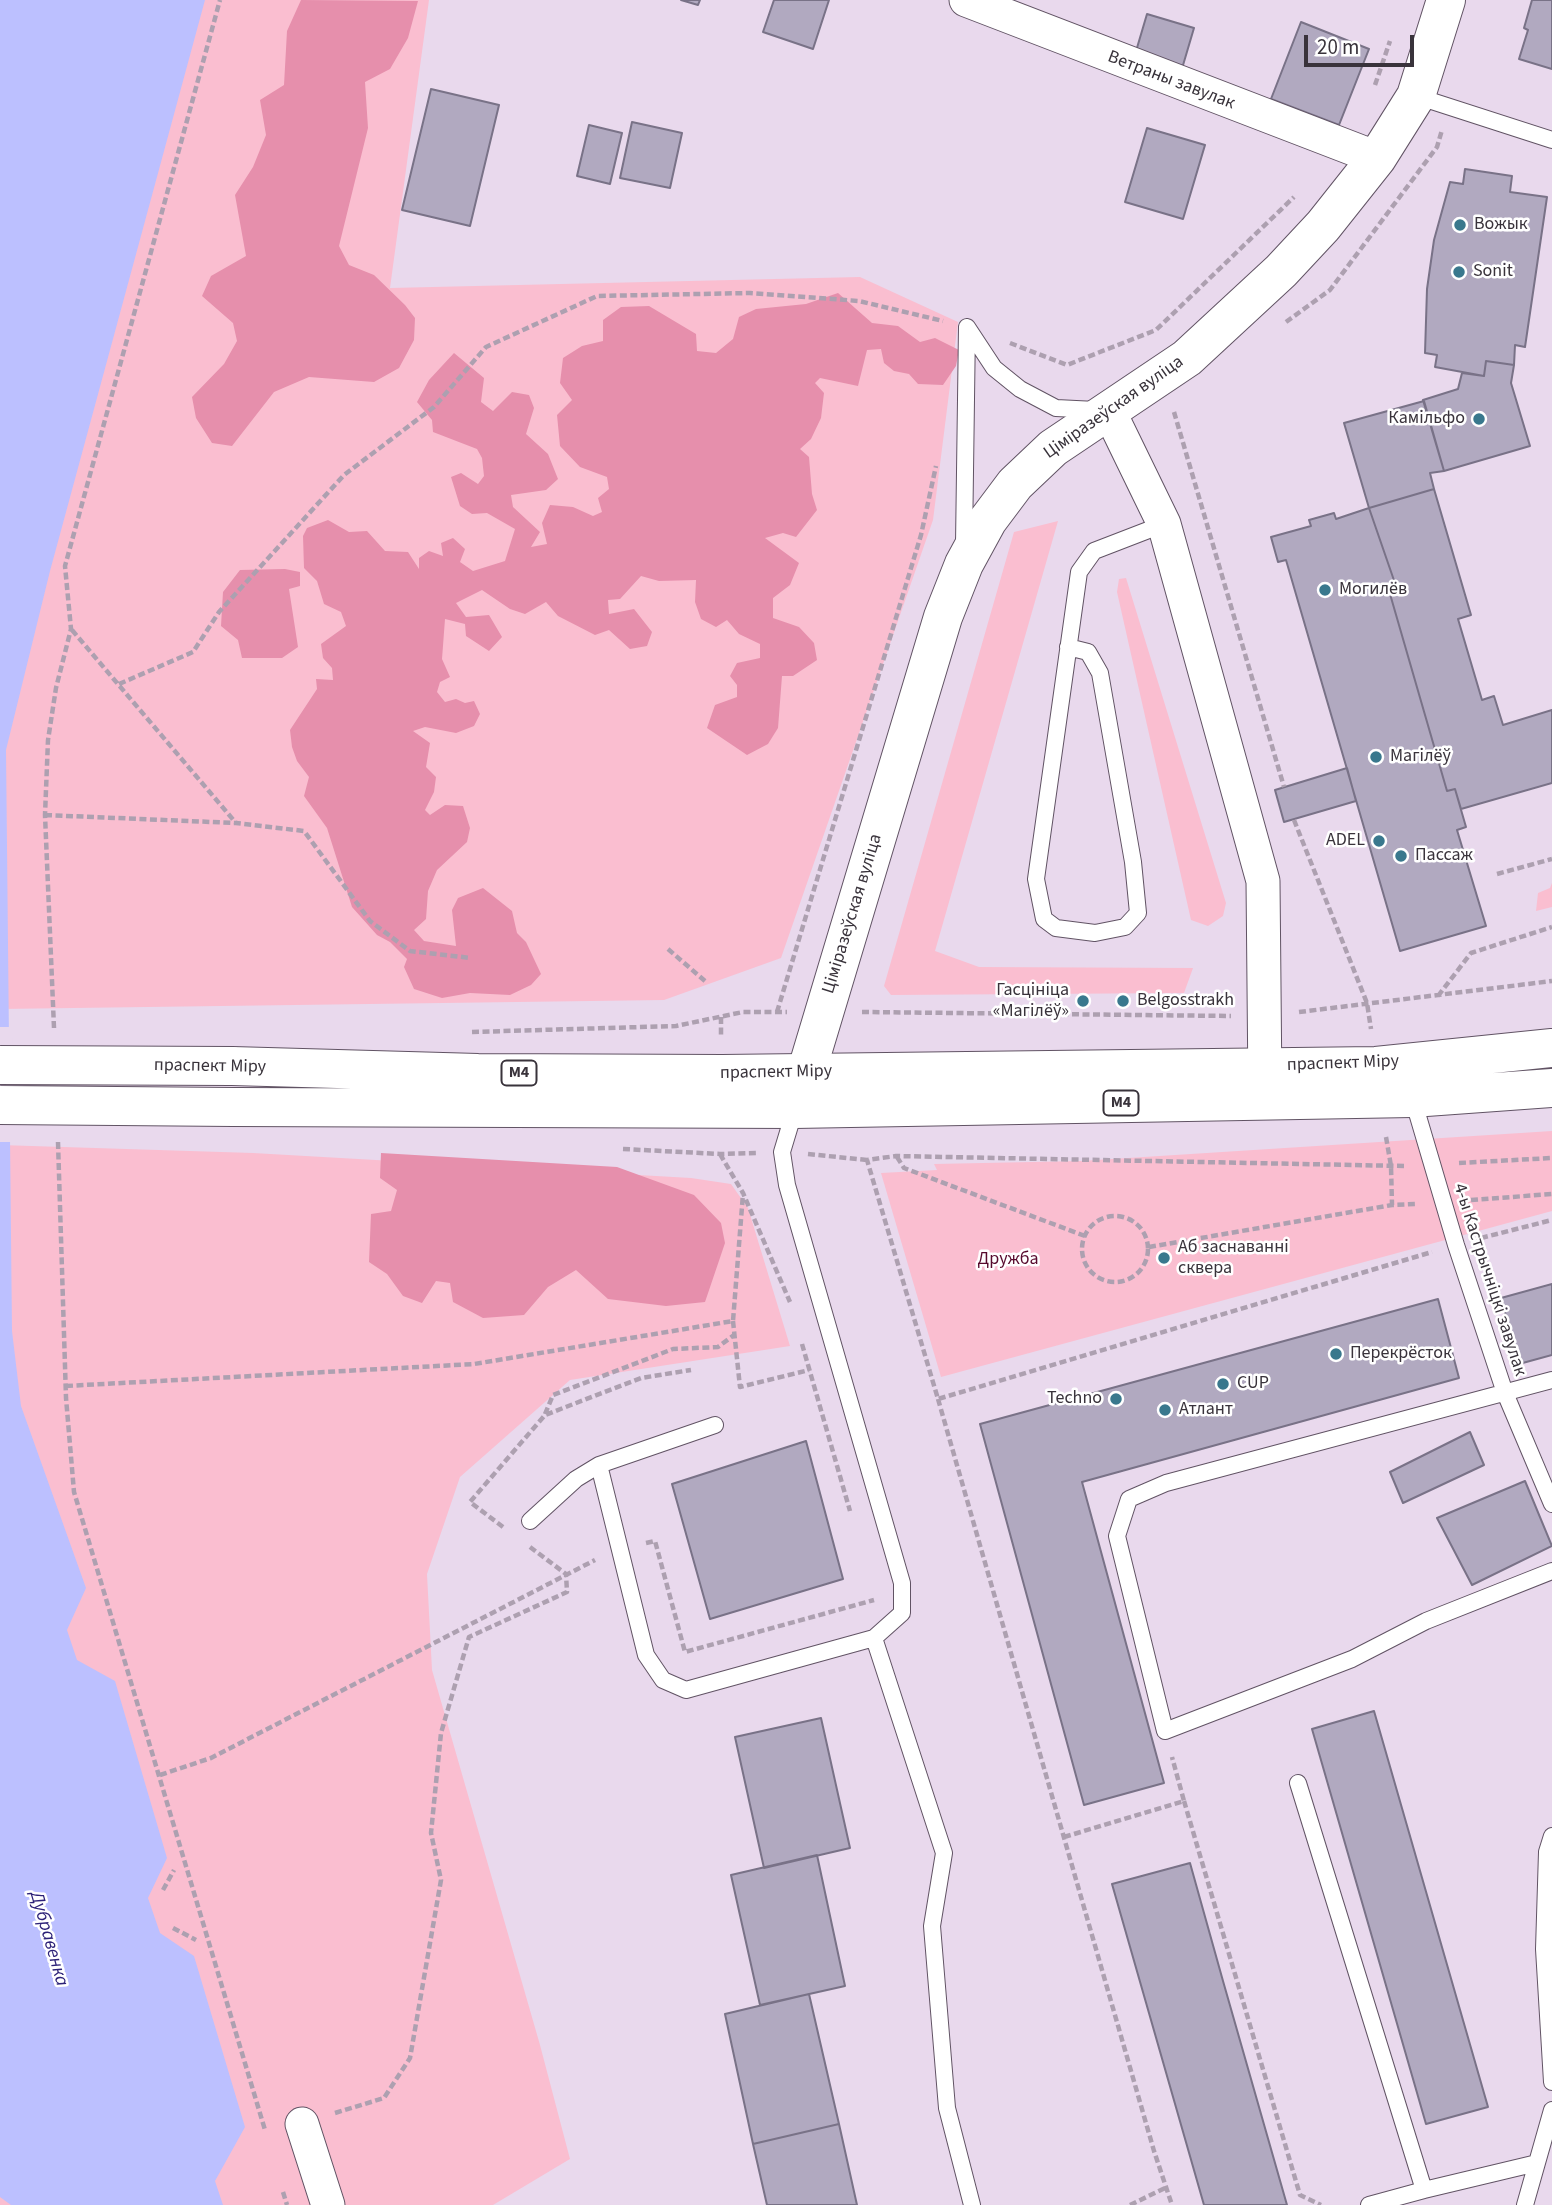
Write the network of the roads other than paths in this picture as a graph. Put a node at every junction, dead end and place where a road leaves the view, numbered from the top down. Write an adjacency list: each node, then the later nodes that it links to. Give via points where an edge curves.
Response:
1 (967, 0): 5 (street, Ветраны завулак)
2 (1446, 0): 3 (main road, Ціміразеўская вуліца)
3 (1433, 101): 4 (lane); 5 (main road, Ціміразеўская вуліца)
4 (1552, 140)
5 (1377, 158): 6 (main road, Ціміразеўская вуліца, via 1282,271 1187,358)
6 (1109, 411): 7 (street); 8 (main road, Ціміразеўская вуліца, via 1053,448 1015,484); 8 (lane, via 1056,408 1020,389 994,368 967,327)
7 (1164, 524): 9 (lane, via 1094,551 1079,572); 14 (street, via 1263,881)
8 (964, 564): 12 (main road, Ціміразеўская вуліца, via 943,617)
9 (1068, 647): 9 (lane, via 1036,879 1044,919 1056,928 1095,933 1125,927 1138,912 1100,673 1088,652)
10 (1552, 1048): 13 (main road, праспект Міру / М4)
11 (0, 1065): 12 (main road, праспект Міру / М4, bridge, via 491,1073)
12 (806, 1072): 14 (main road, праспект Міру / М4); 17 (main road, Ціміразеўская вуліца)
13 (1412, 1080): 14 (main road, праспект Міру / М4); 15 (main road, праспект Міру / М4); 19 (lane, 4-ы Кастрычніцкі завулак, via 1432,1166)
14 (1265, 1084): 17 (main road, праспект Міру / М4)
15 (1552, 1088)
16 (0, 1105): 17 (main road, праспект Міру / М4, bridge)
17 (795, 1109): 25 (lane, via 782,1152 787,1185 902,1583 902,1613)
18 (1552, 1381): 19 (lane)
19 (1505, 1393): 22 (lane, 4-ы Кастрычніцкі завулак); 24 (lane, via 1166,1483 1129,1499 1117,1536 1165,1731 1352,1659 1426,1621)
20 (715, 1425): 21 (lane)
21 (599, 1465): 23 (lane, via 576,1479); 25 (lane, via 646,1655 663,1680 686,1690)
22 (1552, 1504)
23 (530, 1521)
24 (1552, 1571)
25 (874, 1638): 35 (lane, via 944,1853 932,1926 937,1991 947,2108)
26 (1298, 1783): 33 (lane)
27 (1552, 1836): 28 (lane, via 1547,1852)
28 (1548, 1948): 29 (lane)
29 (1552, 2082)
30 (1552, 2110): 32 (lane)
31 (302, 2124): 34 (street)
32 (1536, 2163): 33 (lane); 37 (lane)
33 (1424, 2190): 36 (lane)
34 (328, 2205)
35 (972, 2205)
36 (1369, 2205)
37 (1525, 2205)

